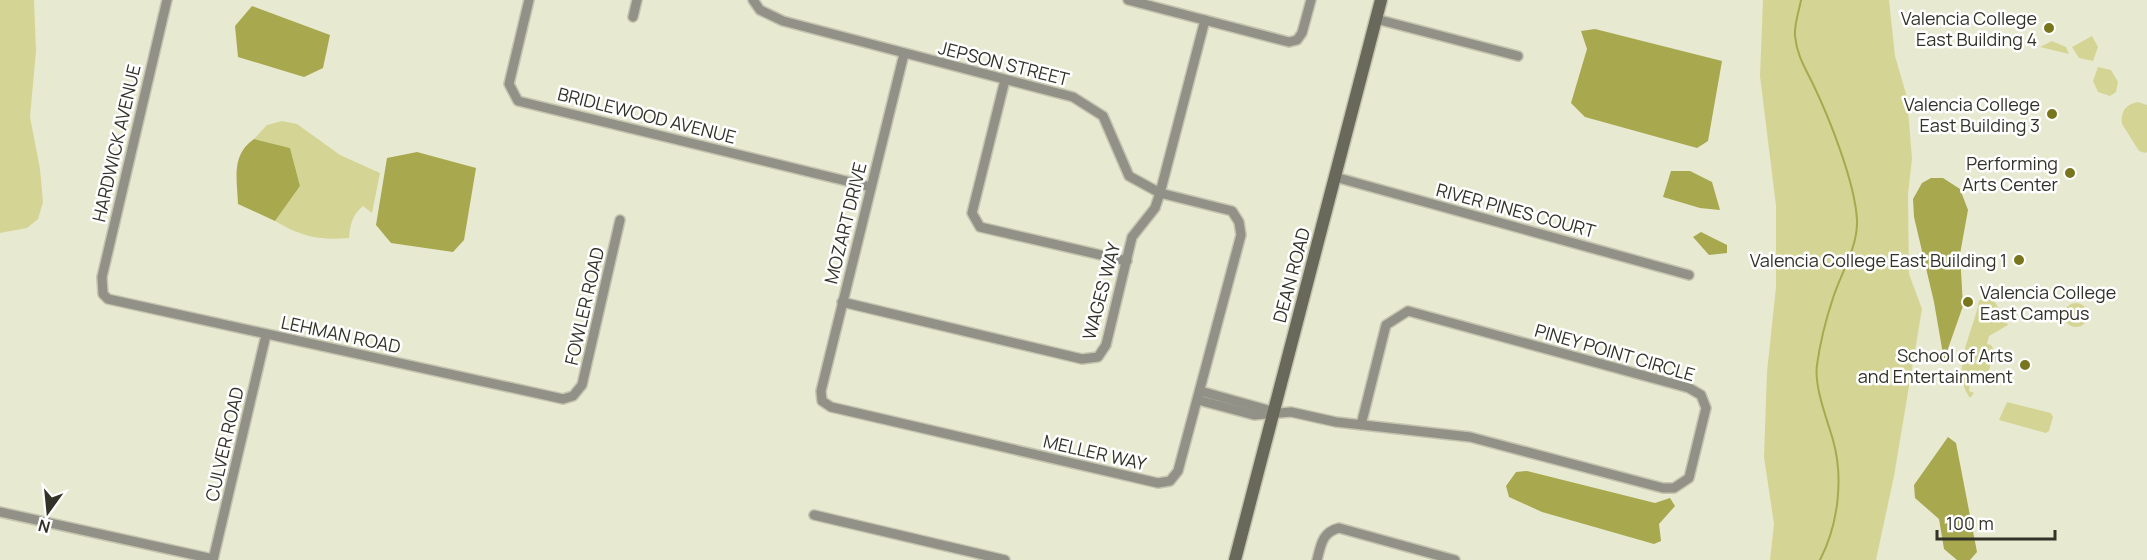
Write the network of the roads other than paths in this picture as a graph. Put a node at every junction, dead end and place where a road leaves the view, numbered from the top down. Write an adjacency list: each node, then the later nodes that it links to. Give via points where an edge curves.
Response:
1 (167, 0): 21 (street, HARDWICK AVENUE, via 102,277)
2 (530, 0): 15 (street, BRIDLEWOOD AVENUE, via 509,84 518,101)
3 (637, 0): 8 (street)
4 (753, 0): 11 (street, JEPSON STREET, via 760,10 783,21)
5 (1128, 0): 10 (street)
6 (1311, 0): 10 (street, via 1302,33 1289,42)
7 (1381, 0): 9 (main road, DEAN ROAD)
8 (633, 17)
9 (1376, 19): 12 (street); 14 (main road, DEAN ROAD)
10 (1205, 20): 16 (street, WAGES WAY)
11 (904, 54): 13 (street, JEPSON STREET); 15 (street, MOZART DRIVE)
12 (1518, 56)
13 (1005, 80): 16 (street, JEPSON STREET, via 1073,97 1103,116 1129,176); 19 (street, via 972,213 974,220 981,227)
14 (1335, 177): 20 (street, RIVER PINES COURT); 27 (main road, DEAN ROAD)
15 (871, 187): 22 (street, MOZART DRIVE)
16 (1160, 193): 18 (street, JEPSON STREET, via 1232,211); 19 (street, WAGES WAY, via 1155,208 1132,237)
17 (620, 220): 24 (street, FOWLER ROAD, via 585,376)
18 (1239, 222): 25 (street, MELLER WAY, via 1241,235)
19 (1127, 261): 22 (street, WAGES WAY, via 1106,345 1098,357 1082,359)
20 (1689, 275)
21 (103, 294): 23 (street, LEHMAN ROAD, via 117,302)
22 (842, 302): 26 (street, MOZART DRIVE)
23 (266, 335): 24 (street, LEHMAN ROAD, via 554,399); 31 (street, CULVER ROAD)
24 (573, 396)
25 (1199, 396): 26 (street, MELLER WAY, via 1178,471 1170,481 1158,483 831,407); 27 (street, PINEY POINT CIRCLE, via 1254,415)
26 (822, 400)
27 (1273, 412): 28 (street, PINEY POINT CIRCLE); 33 (main road, DEAN ROAD)
28 (1361, 425): 28 (street, PINEY POINT CIRCLE, via 1470,436 1674,488 1689,478 1706,408 1701,395 1689,388 1408,311 1386,324)
29 (0, 512): 31 (street)
30 (814, 515): 32 (street)
31 (213, 560)
32 (1005, 560)
33 (1235, 560)
34 (1317, 560): 35 (street, via 1323,538 1330,530 1339,528)
35 (1455, 560)

